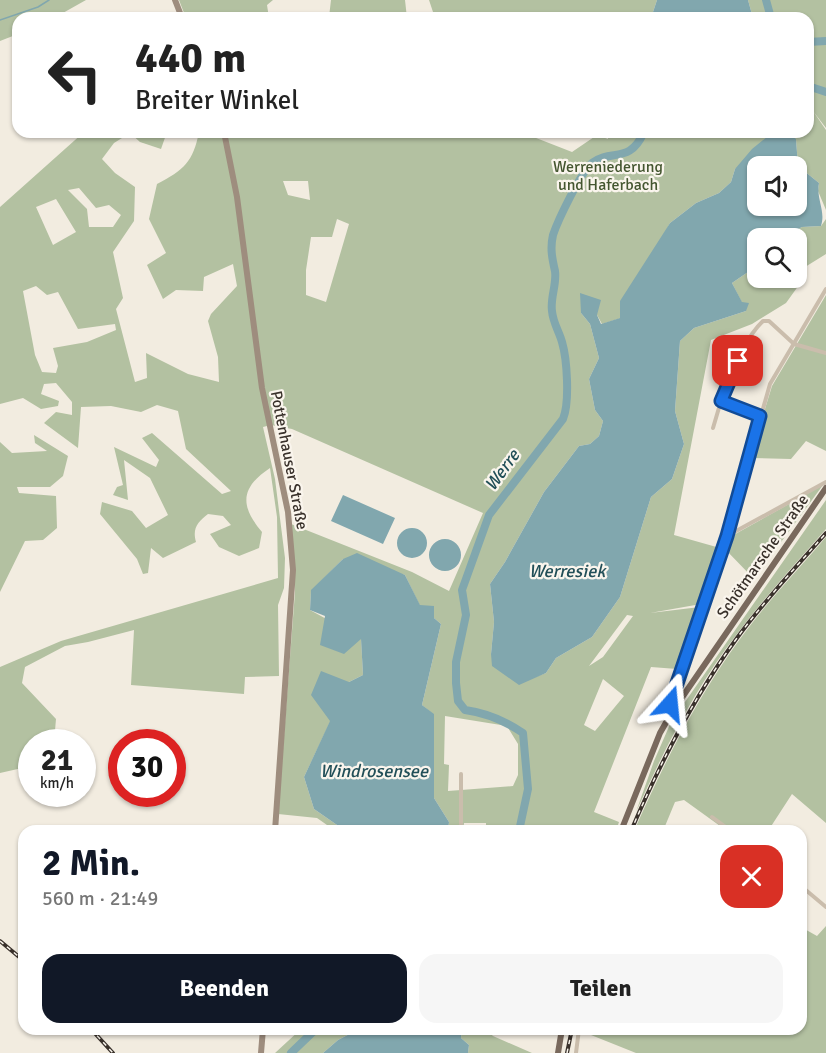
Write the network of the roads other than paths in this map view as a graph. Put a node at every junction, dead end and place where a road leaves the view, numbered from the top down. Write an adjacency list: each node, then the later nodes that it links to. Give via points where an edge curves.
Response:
1 (225, 138): 14 (street, Pottenhauser Straße, via 237,197 262,388 283,480 291,540)
2 (826, 289): 3 (street)
3 (794, 344): 4 (street); 5 (street, via 769,321 763,321 738,361); 6 (street, via 770,384)
4 (826, 353)
5 (721, 401): 6 (street); 7 (street)
6 (760, 416): 10 (street)
7 (713, 429)
8 (826, 482): 10 (street)
9 (826, 488): 11 (main road, Schötmarsche Straße)
10 (727, 536): 11 (street, via 670,704)
11 (672, 712): 16 (main road, Schötmarsche Straße)
12 (461, 774): 15 (street)
13 (712, 817): 17 (street)
14 (275, 825)
15 (461, 825)
16 (623, 825)
17 (723, 825)
18 (807, 891): 19 (street)
19 (826, 907)
20 (262, 1035): 23 (street)
21 (561, 1035): 24 (main road)
22 (578, 1035): 25 (street)
23 (261, 1053)
24 (558, 1053)
25 (576, 1053)

